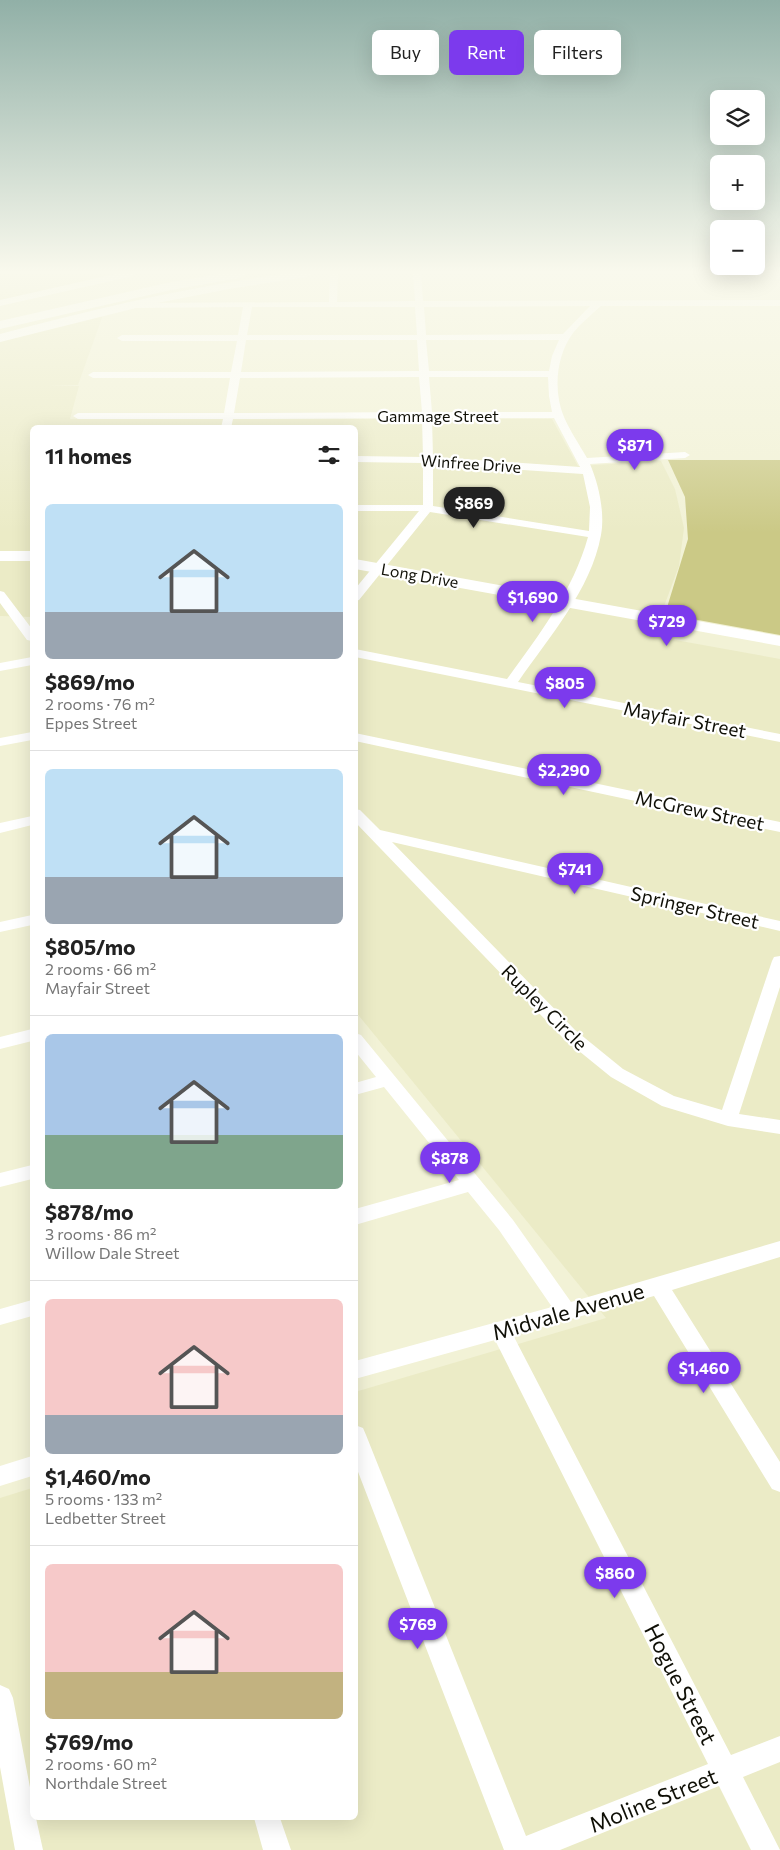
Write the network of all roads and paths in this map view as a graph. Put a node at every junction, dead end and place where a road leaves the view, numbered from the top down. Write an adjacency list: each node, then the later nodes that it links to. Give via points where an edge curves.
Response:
1 (238, 360): 7 (street)
2 (423, 360): 4 (street)
3 (556, 360): 5 (street)
4 (424, 374): 5 (street); 7 (street); 9 (street)
5 (553, 374): 10 (street)
6 (93, 375): 7 (street)
7 (236, 375): 8 (street)
8 (229, 415): 9 (street, Gammage Street); 11 (street, Gammage Street); 12 (street)
9 (427, 415): 10 (street, Gammage Street); 15 (street)
10 (558, 415): 16 (street)
11 (78, 416)
12 (227, 425)
13 (685, 455): 16 (street, Winfree Drive)
14 (358, 460): 15 (street, Winfree Drive)
15 (428, 460): 16 (street, Winfree Drive); 18 (street)
16 (585, 466): 19 (street, via 594,498)
17 (358, 508): 18 (street)
18 (426, 508): 19 (street); 24 (street)
19 (595, 535): 27 (street, via 588,562)
20 (0, 556): 21 (main road)
21 (30, 556)
22 (0, 566): 23 (main road)
23 (30, 566)
24 (368, 573): 25 (street); 27 (main road, Long Drive)
25 (358, 591)
26 (0, 595): 29 (street)
27 (562, 607): 31 (main road, Long Drive); 35 (street)
28 (0, 616): 29 (street)
29 (16, 616): 30 (street)
30 (30, 634)
31 (780, 648)
32 (358, 654): 35 (street, Mayfair Street)
33 (30, 661): 34 (street)
34 (0, 667)
35 (510, 684): 38 (street, Mayfair Street)
36 (30, 736): 39 (street)
37 (358, 738): 42 (street, McGrew Street)
38 (780, 738)
39 (0, 742)
40 (358, 816): 44 (street, Rupley Circle)
41 (30, 821): 43 (street)
42 (780, 827)
43 (0, 828)
44 (376, 834): 46 (street, Springer Street); 54 (street, Rupley Circle, via 569,1034 617,1073 668,1101)
45 (30, 920): 47 (street)
46 (780, 926)
47 (0, 927)
48 (780, 961): 54 (street)
49 (30, 1036): 50 (street)
50 (0, 1043)
51 (358, 1043): 52 (street)
52 (388, 1080): 53 (street); 58 (street)
53 (358, 1088)
54 (728, 1119): 55 (street, Rupley Circle)
55 (780, 1127)
56 (30, 1172): 57 (street)
57 (0, 1180)
58 (472, 1184): 59 (street); 63 (street, via 506,1225)
59 (358, 1216)
60 (780, 1249): 61 (street, Midvale Avenue)
61 (659, 1286): 63 (street, Midvale Avenue); 70 (street)
62 (30, 1309): 64 (street)
63 (566, 1312): 65 (street, Midvale Avenue)
64 (0, 1317)
65 (500, 1330): 66 (street, Midvale Avenue); 73 (street, Hogue Street)
66 (358, 1369)
67 (358, 1443): 77 (street)
68 (30, 1467): 69 (street)
69 (0, 1476)
70 (780, 1482)
71 (0, 1698): 75 (street)
72 (780, 1749): 73 (street, Moline Street)
73 (725, 1771): 78 (street, Moline Street); 79 (street, Hogue Street)
74 (268, 1820): 76 (street)
75 (29, 1850)
76 (277, 1850)
77 (518, 1850)
78 (526, 1850)
79 (766, 1850)

